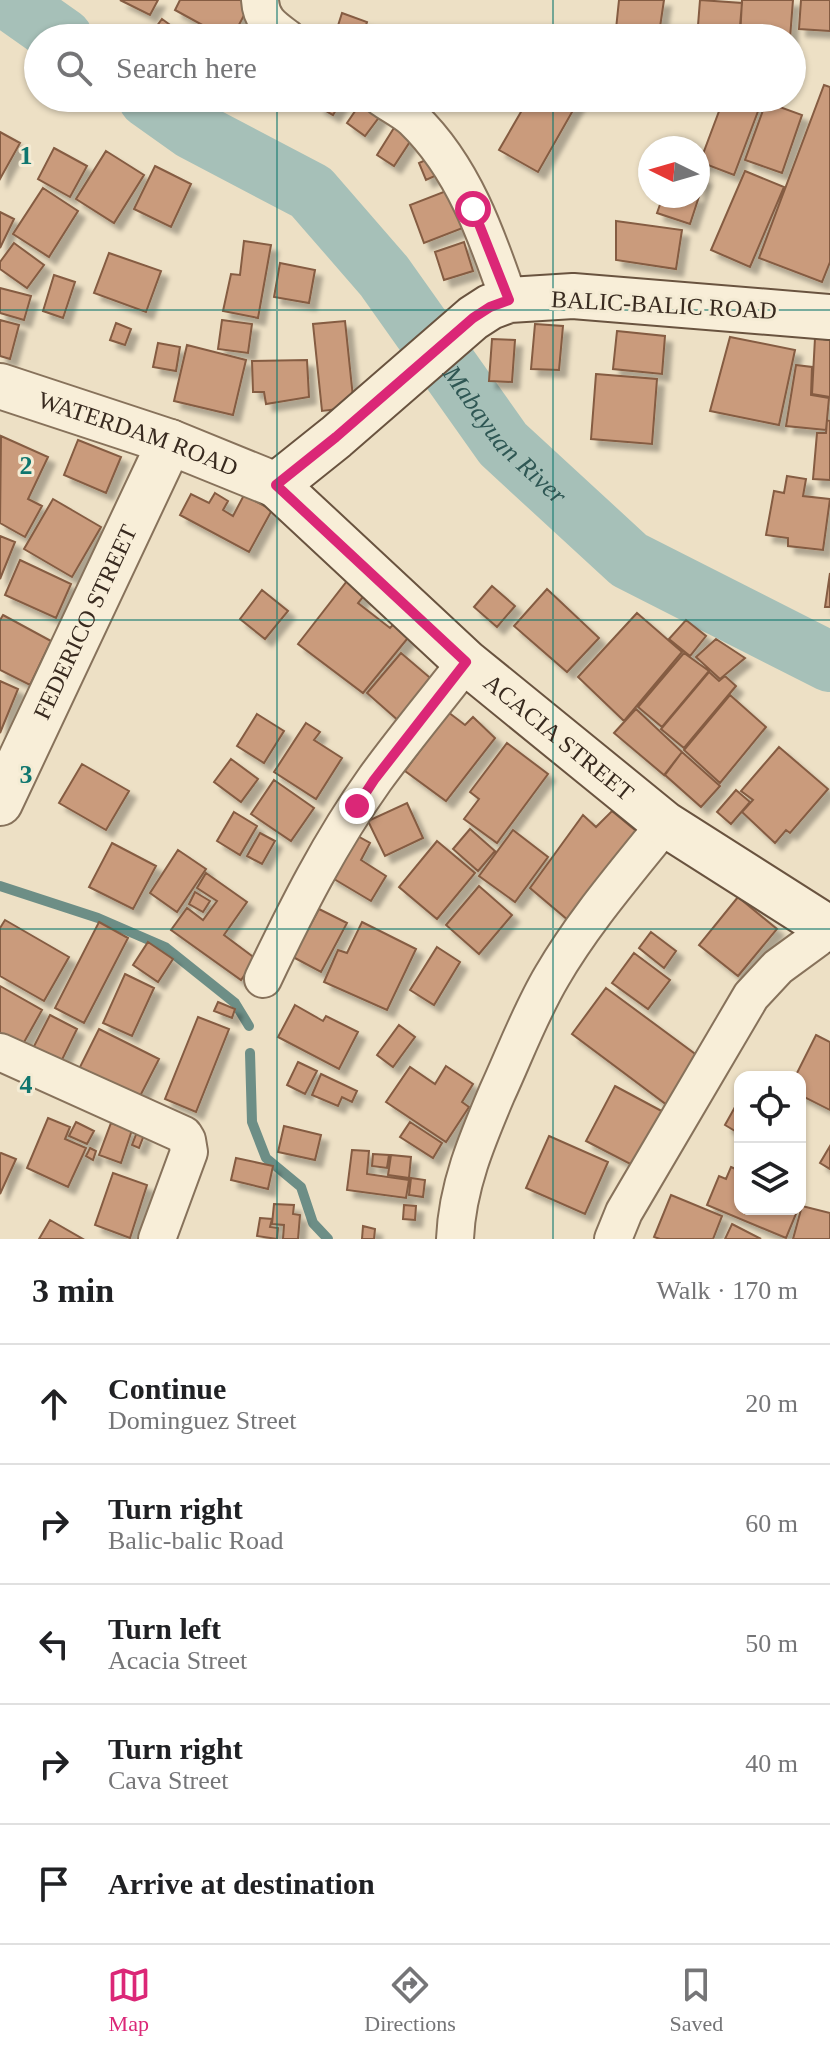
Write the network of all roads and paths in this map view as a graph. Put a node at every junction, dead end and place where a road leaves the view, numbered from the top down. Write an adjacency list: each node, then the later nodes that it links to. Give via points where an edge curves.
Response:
1 (260, 0): 2 (street)
2 (268, 24)
3 (403, 112): 4 (street, via 455,170)
4 (509, 300): 5 (main road, BALIC-BALIC ROAD, via 573,296); 8 (main road, BALIC-BALIC ROAD, via 490,307 449,337)
5 (830, 317)
6 (0, 386): 7 (main road, WATERDAM ROAD)
7 (170, 442): 8 (main road, WATERDAM ROAD); 10 (main road, FEDERICO STREET)
8 (276, 485): 9 (main road, ACACIA STREET)
9 (466, 662): 11 (main road, ACACIA STREET); 13 (street, via 336,838)
10 (0, 803)
11 (665, 824): 12 (main road, ACACIA STREET); 16 (street, via 551,977 478,1137 464,1179)
12 (830, 929): 17 (street, via 778,967 751,996)
13 (263, 979)
14 (0, 1052): 15 (street, via 184,1135 189,1152)
15 (157, 1239)
16 (455, 1239)
17 (613, 1239)

